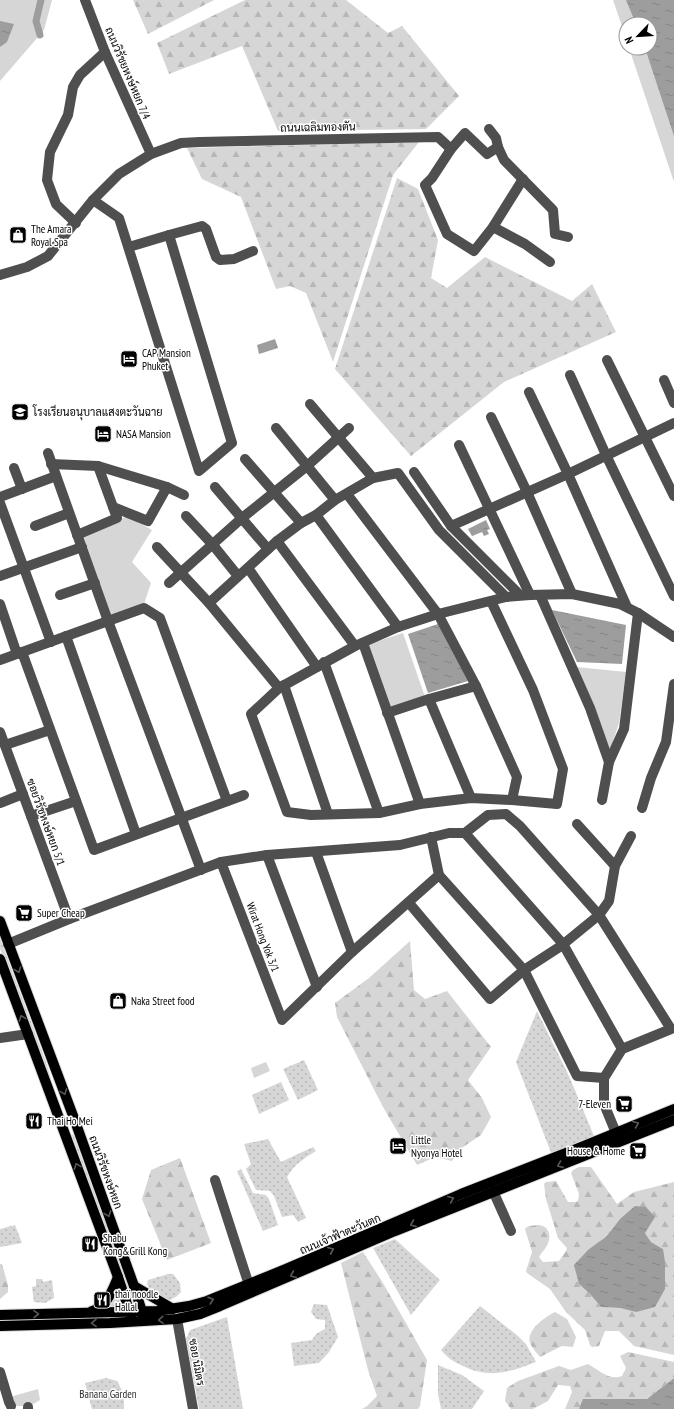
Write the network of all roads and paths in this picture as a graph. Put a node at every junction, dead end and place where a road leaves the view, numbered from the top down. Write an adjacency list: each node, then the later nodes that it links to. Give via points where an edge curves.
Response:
1 (85, 0): 2 (street, ถนนวิรัชยหงษ์หยก 7/4)
2 (105, 52): 6 (street, ถนนวิรัชยหงษ์หยก 7/4); 9 (street, via 80,75 73,88 68,115 50,152 47,180 56,204)
3 (489, 129): 4 (street, via 496,138)
4 (498, 147): 5 (street, via 487,154 465,133); 7 (street, via 504,160)
5 (451, 149): 6 (street, ถนนเฉลิมทองตัน, via 438,137 181,143); 10 (street, via 425,185 447,234 474,251)
6 (151, 154): 8 (street, ถนนเฉลิมทองตัน, via 119,174)
7 (523, 179): 10 (street); 12 (street, via 553,210 555,234)
8 (93, 200): 9 (street, ถนนเฉลิมทองตัน); 13 (street, via 119,218)
9 (76, 223): 16 (street, ถนนเฉลิมทองตัน, via 48,256 27,267)
10 (493, 227): 15 (street, via 525,244)
11 (169, 235): 13 (street); 13 (street, via 232,443 199,471); 14 (street, via 202,226 206,229 220,260 234,260)
12 (568, 237)
13 (128, 247)
14 (253, 251)
15 (550, 262)
16 (0, 275)
17 (607, 360): 27 (street)
18 (570, 375): 31 (street)
19 (664, 380): 21 (street)
20 (529, 392): 38 (street)
21 (674, 403)
22 (310, 404): 28 (street)
23 (491, 417): 45 (street)
24 (674, 423): 27 (street)
25 (276, 428): 35 (street)
26 (349, 428): 28 (street)
27 (646, 436): 31 (street); 48 (street)
28 (338, 437): 35 (street); 40 (street)
29 (459, 445): 53 (street)
30 (48, 453): 33 (street)
31 (606, 455): 38 (street); 78 (street)
32 (245, 458): 44 (street)
33 (51, 464): 34 (street); 39 (street)
34 (98, 466): 41 (street); 52 (street)
35 (307, 466): 44 (street); 50 (street)
36 (14, 468): 43 (street)
37 (414, 472): 60 (street)
38 (568, 474): 45 (street); 83 (street)
39 (56, 476): 43 (street); 54 (street)
40 (373, 478): 46 (street); 79 (street, via 398,473 439,530)
41 (167, 487): 47 (street); 52 (street, via 148,521)
42 (215, 487): 57 (street)
43 (22, 489): 49 (street)
44 (275, 492): 57 (street); 58 (street)
45 (527, 492): 53 (street); 74 (street)
46 (347, 494): 50 (street); 85 (street)
47 (184, 495)
48 (674, 496)
49 (0, 497)
50 (335, 500): 55 (street)
51 (0, 503): 67 (street)
52 (113, 507): 61 (street, via 117,518)
53 (489, 510): 60 (street); 75 (street)
54 (70, 513): 59 (street); 61 (street)
55 (316, 515): 58 (street); 87 (street)
56 (186, 516): 63 (street)
57 (242, 518): 63 (street); 66 (street)
58 (301, 523): 62 (street)
59 (35, 526)
60 (452, 526): 75 (street)
61 (78, 535): 64 (street)
62 (277, 541): 66 (street); 91 (street)
63 (213, 545): 69 (street); 71 (street)
64 (82, 547): 67 (street); 72 (street)
65 (157, 547): 69 (street)
66 (268, 548): 68 (street)
67 (23, 568): 70 (street); 90 (street)
68 (248, 568): 71 (street); 94 (street)
69 (181, 572): 73 (street); 81 (street)
70 (0, 576)
71 (238, 576): 81 (street)
72 (94, 583): 77 (street); 86 (street)
73 (169, 584)
74 (572, 594): 76 (street); 83 (street)
75 (525, 595): 76 (street); 79 (street)
76 (540, 595): 103 (street, via 590,708)
77 (60, 596)
78 (674, 596)
79 (506, 597): 80 (street)
80 (491, 601): 85 (street); 107 (street, via 533,690 563,769 557,804)
81 (209, 603): 96 (street)
82 (0, 604): 92 (street)
83 (627, 607): 84 (street)
84 (638, 613): 89 (street); 103 (street, via 624,729)
85 (438, 614): 87 (street); 97 (street)
86 (108, 621): 88 (street); 110 (street, via 144,608 160,618); 117 (street)
87 (398, 627): 91 (street)
88 (66, 636): 90 (street); 119 (street)
89 (674, 637)
90 (51, 642): 92 (street)
91 (359, 644): 94 (street); 99 (street)
92 (20, 653): 93 (street); 100 (street)
93 (0, 660)
94 (320, 665): 96 (street); 114 (street)
95 (674, 684): 113 (street, via 666,742)
96 (282, 686): 115 (street); 115 (street, via 251,714 287,812)
97 (476, 686): 98 (street); 107 (street, via 517,777)
98 (429, 699): 99 (street); 106 (street)
99 (387, 713): 112 (street)
100 (50, 730): 102 (street); 109 (street)
101 (0, 732): 102 (street, ซอยวิรัชหงษ์หยก 5/1)
102 (5, 745): 104 (street, ซอยวิรัชหงษ์หยก 5/1)
103 (609, 762): 108 (street)
104 (23, 794): 111 (street); 116 (street, ซอยวิรัชหงษ์หยก 5/1)
105 (244, 795): 110 (street)
106 (471, 798): 107 (street); 112 (street)
107 (512, 800)
108 (602, 800)
109 (76, 801): 116 (street); 119 (street, via 94,850)
110 (227, 801): 117 (street)
111 (0, 803)
112 (420, 804): 114 (street)
113 (642, 808)
114 (378, 813): 115 (street)
115 (328, 814)
116 (31, 816): 131 (street, ซอยวิรัชหงษ์หยก 5/1)
117 (182, 817): 119 (street); 127 (street)
118 (577, 824): 126 (street)
119 (136, 834)
120 (465, 834): 122 (street, via 449,833); 130 (street, via 488,815 506,814 520,826); 134 (street)
121 (631, 836): 126 (street)
122 (431, 837): 123 (street, via 400,845); 128 (street)
123 (316, 852): 124 (street); 135 (street)
124 (267, 855): 125 (street); 138 (street)
125 (222, 862): 127 (street); 138 (street, Wirat Hong Yok 3/1, via 282,1020)
126 (615, 866): 130 (street, via 609,901)
127 (201, 870): 131 (street)
128 (439, 875): 129 (street); 137 (street)
129 (409, 903): 135 (street); 137 (street, via 490,999)
130 (599, 915): 134 (street); 141 (street, via 671,1029)
131 (69, 919): 133 (street)
132 (0, 921): 133 (main road, ถนนวิรัชหงษ์หยก)
133 (8, 944): 144 (main road, ถนนวิรัชหงษ์หยก, one-way to 144)
134 (563, 944): 137 (street); 141 (street)
135 (352, 952): 138 (street)
136 (0, 959): 139 (main road, one-way to 136)
137 (524, 970): 142 (street, via 577,1076)
138 (317, 987)
139 (28, 1034): 140 (street); 146 (main road)
140 (0, 1038)
141 (622, 1049): 142 (street)
142 (604, 1078): 147 (street, via 604,1104)
143 (674, 1109): 147 (main road, ถนนเจ้าฟ้าตะวันตก, one-way to 143)
144 (75, 1120): 146 (main road); 153 (main road, ถนนวิรัชหงษ์หยก, one-way to 153)
145 (674, 1120): 149 (main road, ถนนเจ้าฟ้าตะวันตก, one-way to 149)
146 (62, 1126): 151 (main road, one-way to 146)
147 (616, 1133): 152 (main road, ถนนเจ้าฟ้าตะวันตก, one-way to 147, via 461,1194)
148 (215, 1180): 152 (street)
149 (494, 1191): 150 (street); 159 (main road, ถนนเจ้าฟ้าตะวันตก, one-way to 159, via 220,1306)
150 (511, 1231)
151 (118, 1276): 155 (main road); 157 (main road, via 104,1305)
152 (249, 1285): 154 (main road, ถนนเจ้าฟ้าตะวันตก, one-way to 152, via 207,1302)
153 (134, 1286): 154 (main road); 156 (main road, ถนนวิรัชหงษ์หยก)
154 (173, 1309): 156 (main road, ถนนเจ้าฟ้าตะวันตก)
155 (130, 1311): 156 (main road, ถนนเจ้าฟ้าตะวันตก); 157 (main road, ถนนเจ้าฟ้าตะวันตก); 161 (main road)
156 (142, 1311): 160 (main road, ถนนวิรัชหงษ์หยก)
157 (86, 1313): 158 (main road, ถนนเจ้าฟ้าตะวันตก, one-way to 157)
158 (0, 1315)
159 (177, 1319): 160 (main road, ถนนเจ้าฟ้าตะวันตก, one-way to 160); 165 (street, ซอย นิมิตร)
160 (145, 1321): 161 (main road, ถนนเจ้าฟ้าตะวันตก)
161 (133, 1322): 162 (main road, ถนนเจ้าฟ้าตะวันตก, one-way to 162)
162 (0, 1326)
163 (0, 1377): 164 (street)
164 (11, 1406)
165 (193, 1409)

